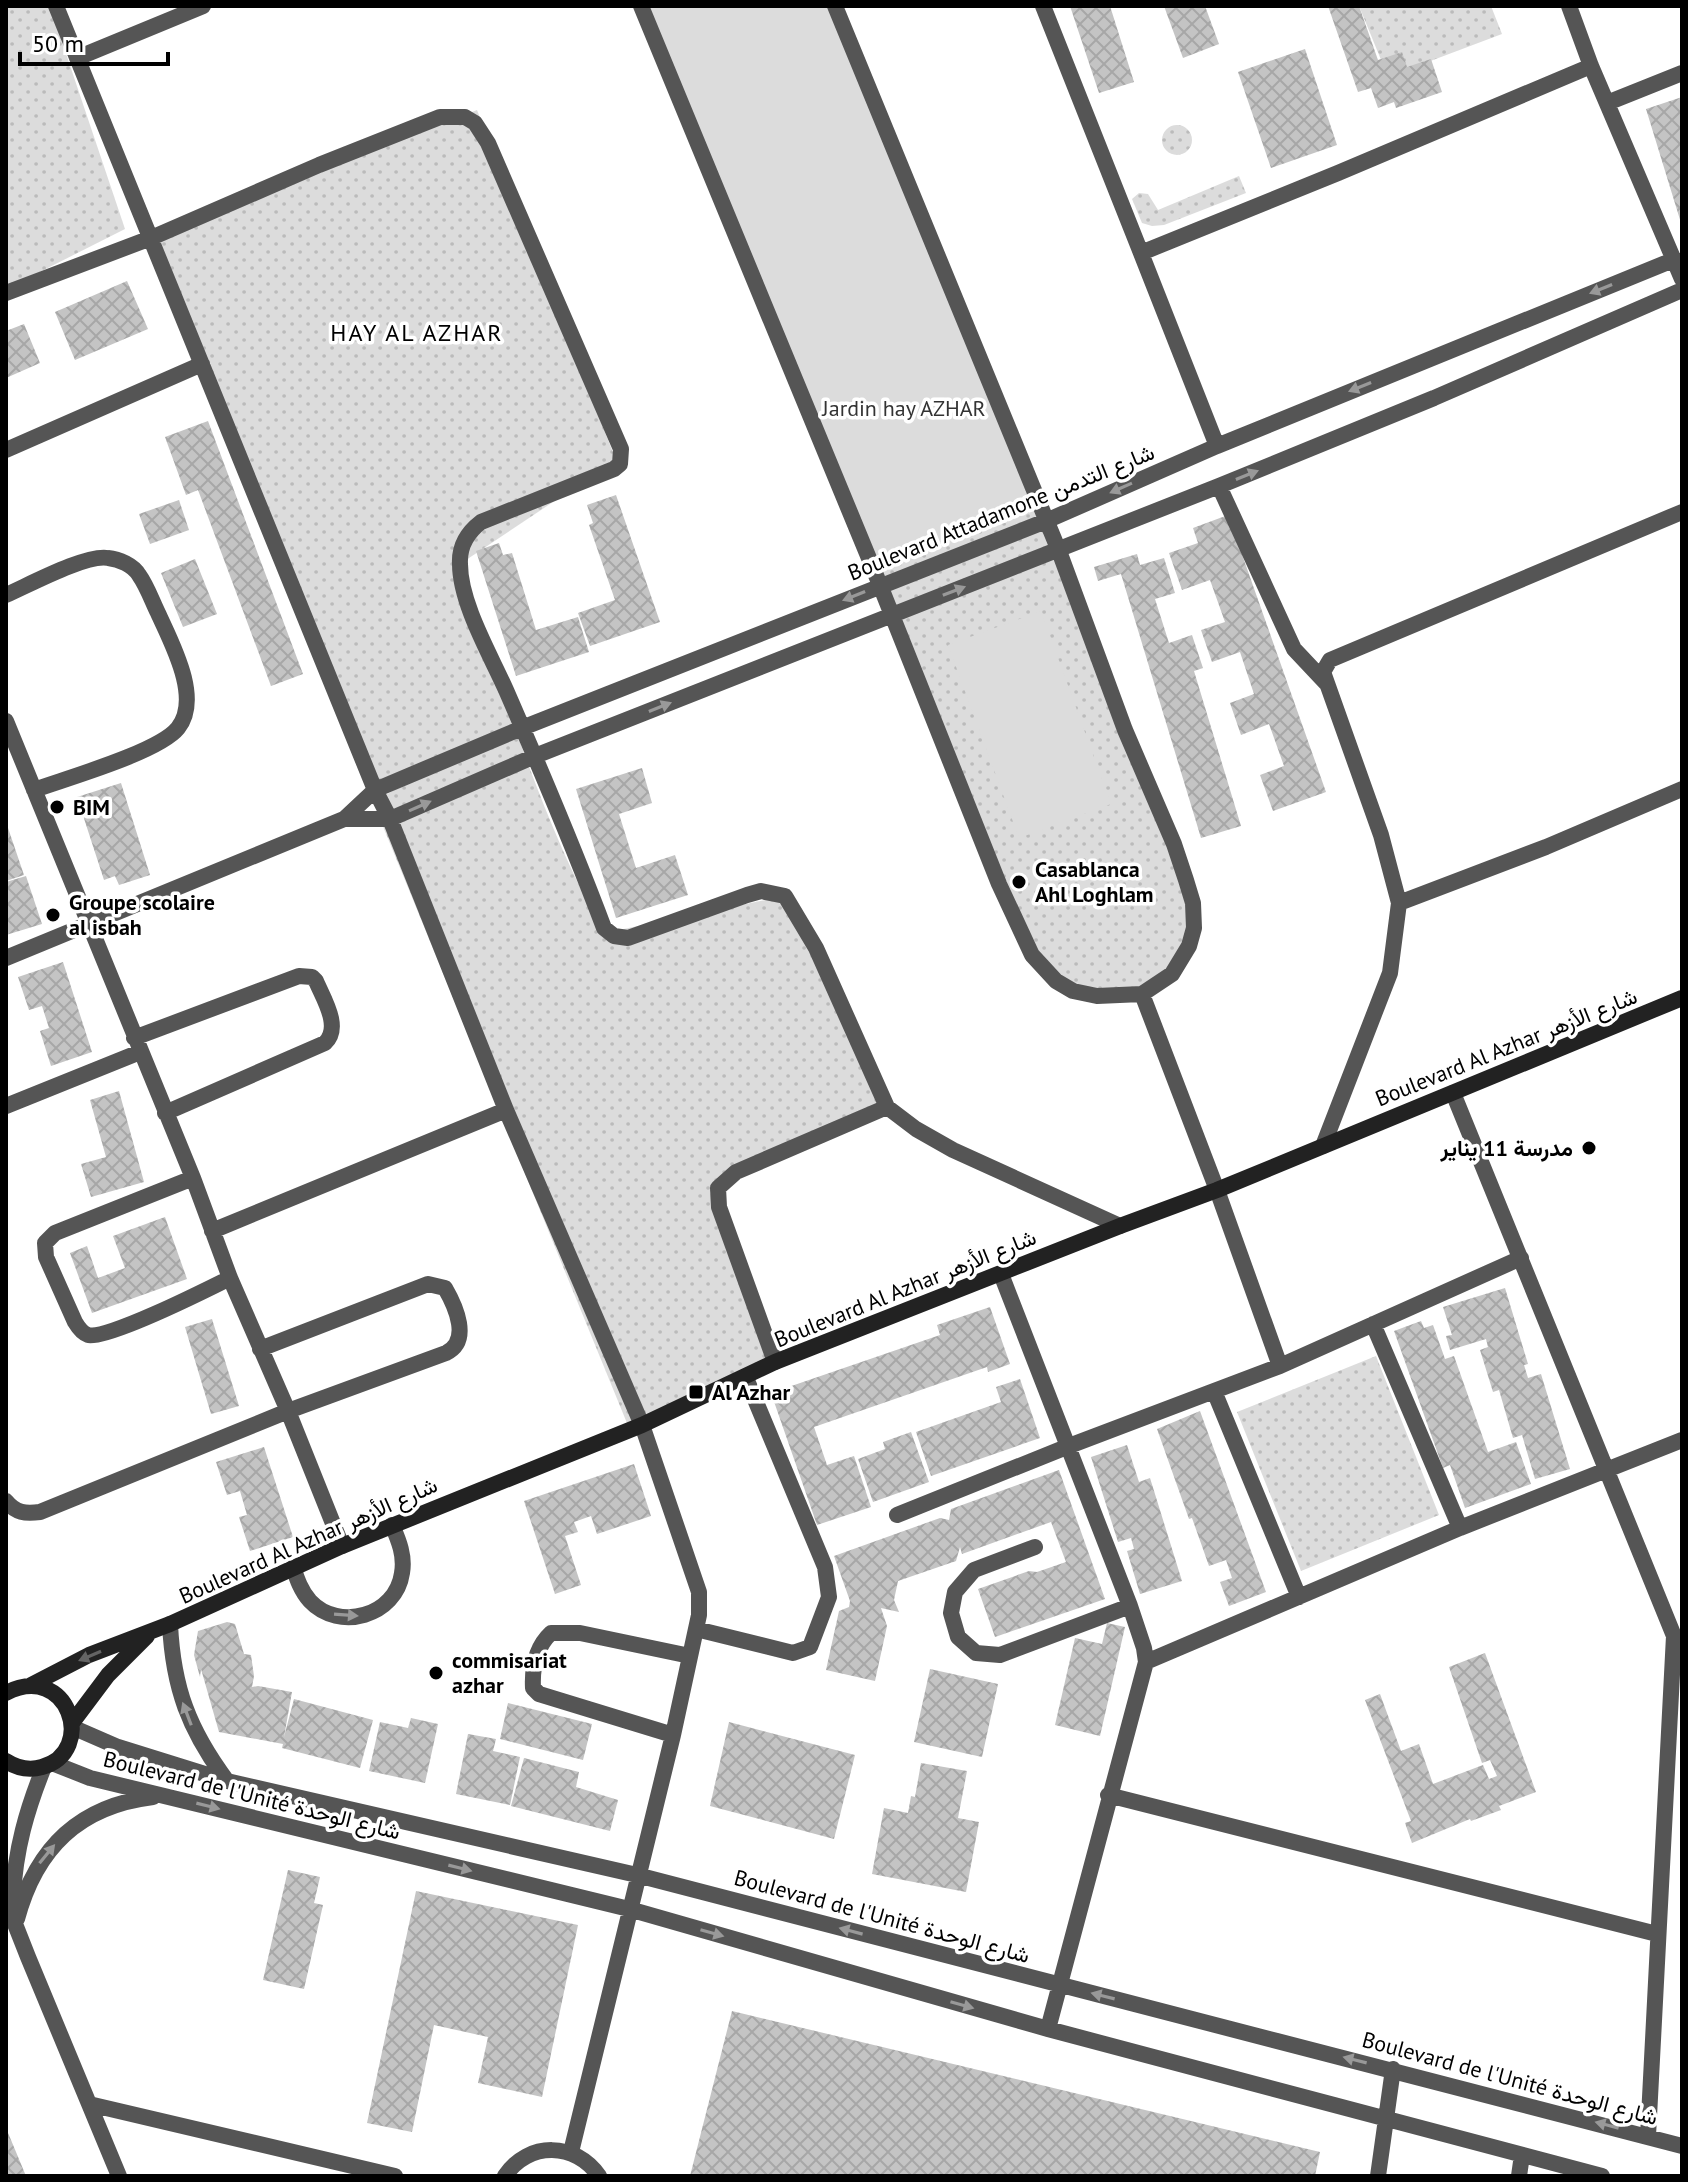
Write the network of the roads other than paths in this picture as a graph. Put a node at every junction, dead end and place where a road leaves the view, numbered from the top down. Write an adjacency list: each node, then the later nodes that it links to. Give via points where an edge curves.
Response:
1 (56, 6): 7 (street)
2 (203, 6): 7 (street)
3 (641, 6): 24 (street)
4 (835, 6): 22 (street)
5 (1043, 6): 12 (street)
6 (1569, 6): 8 (street)
7 (77, 58): 11 (street)
8 (1591, 66): 10 (street); 12 (street)
9 (1682, 73): 10 (street)
10 (1607, 103): 13 (street)
11 (151, 238): 16 (street); 17 (street); 29 (street, via 440,117 465,117 481,130 622,457 614,469 481,522 465,539 459,564 468,602)
12 (1141, 253): 18 (street)
13 (1678, 260): 14 (street); 18 (street, Boulevard Attadamone شارع التدمن, one-way to 18)
14 (1682, 279)
15 (1682, 290): 20 (street, Boulevard Attadamone شارع التدمن, one-way to 15)
16 (6, 293)
17 (202, 364): 19 (street); 33 (street)
18 (1217, 446): 22 (street, Boulevard Attadamone شارع التدمن, one-way to 22)
19 (6, 450)
20 (1219, 486): 23 (street, Boulevard Attadamone شارع التدمن); 27 (street, via 1294,649)
21 (1682, 512): 27 (street, via 1330,660 1323,672)
22 (1046, 521): 23 (street); 24 (street, Boulevard Attadamone شارع التدمن)
23 (1059, 551): 26 (street, Boulevard Attadamone شارع التدمن, one-way to 23); 39 (street, via 1193,903 1194,928 1178,968)
24 (880, 585): 26 (street); 29 (street, Boulevard Attadamone شارع التدمن, one-way to 29)
25 (6, 595): 32 (street, via 86,560 122,562 139,575 184,676 185,714 173,734)
26 (892, 614): 30 (street, Boulevard Attadamone شارع التدمن, one-way to 26); 39 (street, via 1032,955 1073,991)
27 (1327, 684): 36 (street, via 1381,835)
28 (6, 721): 32 (street)
29 (522, 728): 30 (street); 33 (street, Boulevard Attadamone شارع التدمن)
30 (535, 756): 35 (street, Boulevard Attadamone شارع التدمن, one-way to 30); 44 (street, via 604,928 614,936 632,937 761,891 785,896 816,948)
31 (1682, 789): 36 (street)
32 (34, 790): 37 (street)
33 (375, 790): 34 (street, Boulevard Attadamone شارع التدمن); 35 (street)
34 (344, 819): 35 (street, Boulevard Attadamone شارع التدمن); 37 (street, Boulevard Attadamone شارع التدمن)
35 (390, 819): 45 (street)
36 (1399, 903): 47 (street, via 1390,973)
37 (88, 923): 38 (street, Boulevard Attadamone شارع التدمن); 41 (street)
38 (6, 958)
39 (1142, 994): 49 (street)
40 (1682, 998): 42 (main road, Boulevard Al Azhar شارع الأزهر)
41 (137, 1045): 43 (street); 46 (street); 46 (street, via 299,976 316,981 332,1020 325,1043)
42 (1453, 1093): 47 (main road, Boulevard Al Azhar شارع الأزهر); 52 (street)
43 (6, 1106)
44 (887, 1107): 50 (street, via 953,1150); 57 (street, via 736,1172 718,1188 719,1207)
45 (506, 1110): 51 (street); 62 (street)
46 (165, 1113): 48 (street)
47 (1323, 1146): 49 (main road, Boulevard Al Azhar شارع الأزهر)
48 (193, 1178): 51 (street); 54 (street, via 55,1233 45,1243 46,1257 75,1322 89,1336 102,1336)
49 (1217, 1190): 50 (main road, Boulevard Al Azhar شارع الأزهر); 58 (street)
50 (1120, 1226): 53 (main road, Boulevard Al Azhar شارع الأزهر)
51 (212, 1231): 54 (street)
52 (1521, 1258): 55 (street); 65 (street)
53 (1001, 1274): 57 (main road, Boulevard Al Azhar شارع الأزهر); 64 (street)
54 (230, 1278): 56 (street)
55 (1373, 1324): 58 (street); 69 (street)
56 (260, 1349): 61 (street); 61 (street, via 428,1284 445,1288 451,1299 459,1332 455,1348)
57 (775, 1362): 59 (main road, Boulevard Al Azhar شارع الأزهر)
58 (1280, 1366): 60 (street)
59 (746, 1378): 62 (main road, Boulevard Al Azhar شارع الأزهر); 76 (street, via 825,1567 829,1597 815,1639 804,1651 793,1653)
60 (1214, 1391): 64 (street); 73 (street)
61 (288, 1411): 66 (street, via 40,1512 22,1513); 70 (street)
62 (642, 1425): 68 (main road, Boulevard Al Azhar شارع الأزهر); 76 (street, via 699,1592)
63 (1682, 1440): 65 (street)
64 (1069, 1446): 67 (street); 74 (street)
65 (1606, 1470): 69 (street); 78 (street)
66 (6, 1501)
67 (897, 1515)
68 (392, 1525): 70 (main road, Boulevard Al Azhar شارع الأزهر); 72 (street, one-way to 68, via 309,1600 321,1610 346,1617 372,1613 392,1597 402,1575 403,1556)
69 (1460, 1528): 73 (street)
70 (342, 1546): 72 (main road, Boulevard Al Azhar شارع الأزهر)
71 (1035, 1547): 74 (street, via 974,1570 955,1592 951,1613 966,1647 1000,1655)
72 (293, 1567): 75 (main road, Boulevard Al Azhar شارع الأزهر)
73 (1299, 1597): 80 (street)
74 (1130, 1606): 80 (street)
75 (170, 1624): 77 (main road, Boulevard Al Azhar شارع الأزهر); 87 (street, one-way to 75, via 191,1724 179,1692)
76 (696, 1629): 79 (street)
77 (151, 1633): 81 (main road, Boulevard Al Azhar شارع الأزهر, one-way to 81, via 89,1655); 83 (main road, Boulevard Al Azhar شارع الأزهر, via 108,1675)
78 (1678, 1636): 94 (street)
79 (690, 1656): 84 (street); 84 (street, via 580,1633 551,1633 535,1662 533,1688 539,1694)
80 (1146, 1662): 89 (street)
81 (31, 1685): 82 (main road, Boulevard Al Azhar شارع الأزهر); 83 (main road, via 54,1692 68,1708)
82 (6, 1693)
83 (72, 1725): 86 (main road, Boulevard Al Azhar شارع الأزهر, via 63,1754); 87 (street, Boulevard de l'Unité شارع الوحدة, via 118,1747)
84 (673, 1735): 90 (street)
85 (6, 1761): 86 (main road, via 20,1768)
86 (48, 1765): 88 (street, Boulevard de l'Unité شارع الوحدة); 93 (street, via 20,1837)
87 (227, 1781): 90 (street, Boulevard de l'Unité شارع الوحدة)
88 (163, 1795): 92 (street, Boulevard de l'Unité شارع الوحدة, one-way to 92); 93 (street, one-way to 88, via 42,1859 66,1832 95,1812)
89 (1108, 1795): 94 (street); 95 (street)
90 (637, 1875): 92 (street); 95 (street, Boulevard de l'Unité شارع الوحدة, one-way to 90)
91 (6, 1883): 93 (street)
92 (629, 1909): 96 (street, Boulevard de l'Unité شارع الوحدة, one-way to 96); 102 (street)
93 (14, 1917): 98 (street)
94 (1657, 1934): 100 (street)
95 (1059, 1985): 96 (street); 97 (street, Boulevard de l'Unité شارع الوحدة, one-way to 95)
96 (1048, 2029): 99 (street, Boulevard de l'Unité شارع الوحدة)
97 (1393, 2069): 99 (street); 100 (street, Boulevard de l'Unité شارع الوحدة, one-way to 97)
98 (89, 2104): 104 (street); 105 (street)
99 (1387, 2119): 103 (street, Boulevard de l'Unité شارع الوحدة); 108 (street)
100 (1648, 2136): 101 (street, Boulevard de l'Unité شارع الوحدة)
101 (1682, 2146)
102 (571, 2152): 106 (street, via 529,2154); 107 (street)
103 (1522, 2155): 109 (street); 110 (street, Boulevard de l'Unité شارع الوحدة)
104 (119, 2176)
105 (395, 2176)
106 (505, 2176)
107 (599, 2176)
108 (1378, 2176)
109 (1519, 2176)
110 (1602, 2176)

